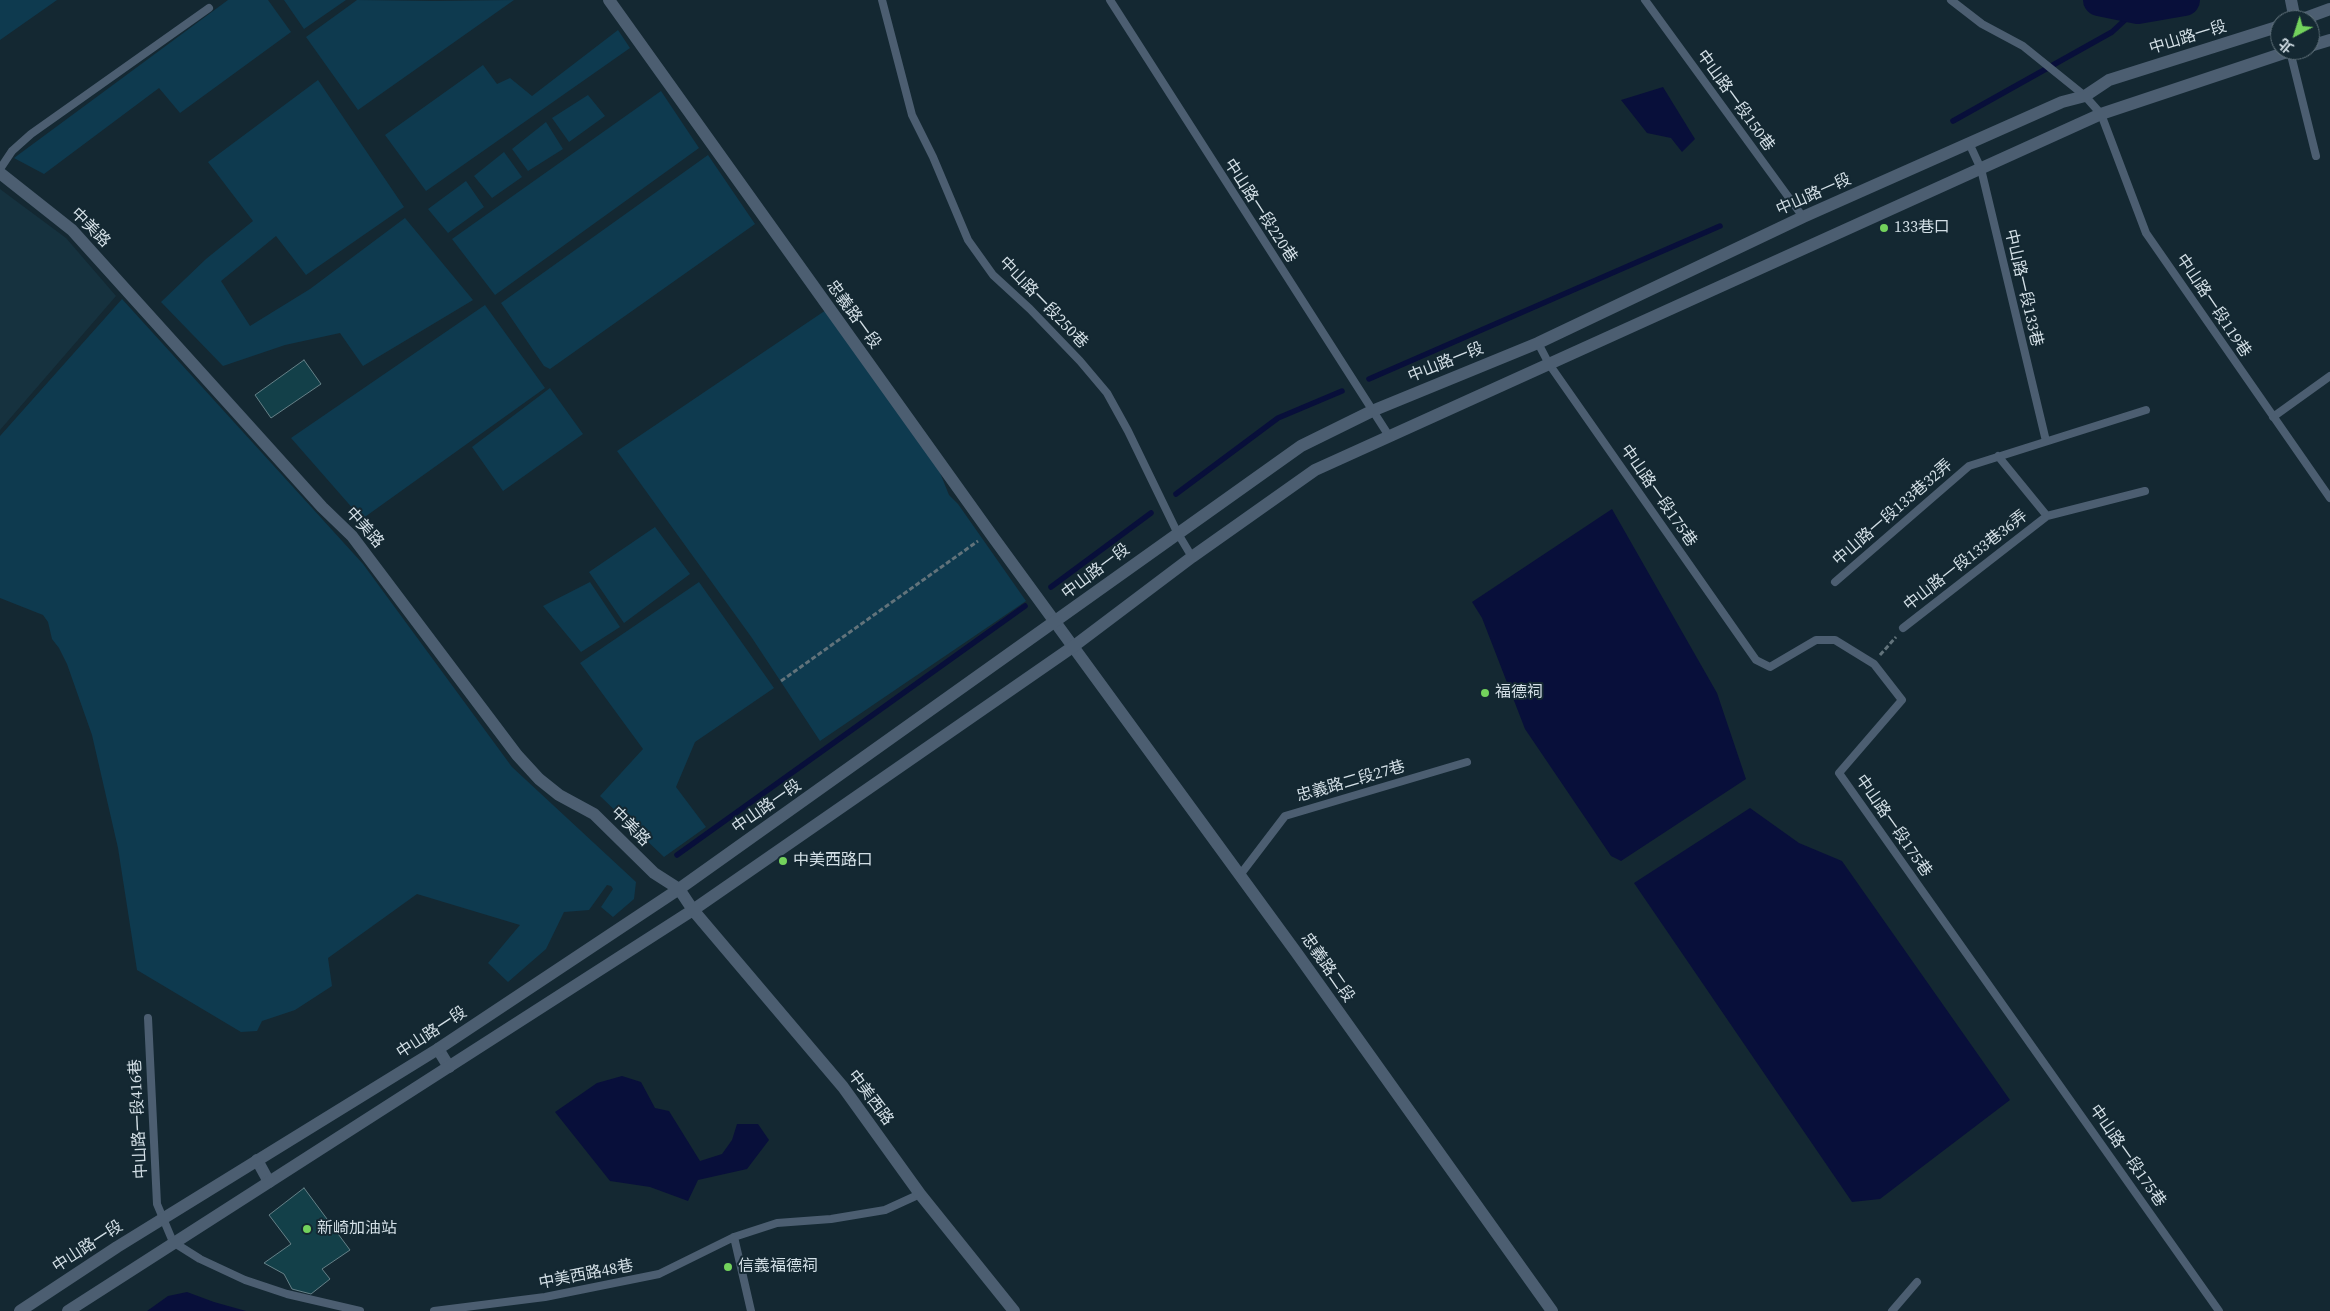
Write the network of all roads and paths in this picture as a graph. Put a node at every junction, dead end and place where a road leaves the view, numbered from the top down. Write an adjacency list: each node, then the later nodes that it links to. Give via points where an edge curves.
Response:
1 (609, 0): 31 (street, 忠義路一段)
2 (882, 0): 30 (lane, 中山路一段250巷, via 912,115 968,240 993,275 1061,341 1107,393)
3 (1110, 0): 22 (lane, 中山路一段220巷)
4 (1645, 0): 17 (lane, 中山路一段150巷)
5 (1951, 0): 10 (lane, via 1982,24 2023,46)
6 (209, 8): 14 (lane, via 31,134)
7 (2270, 29): 10 (street, 中山路一段, via 2109,80)
8 (2270, 57): 11 (street)
9 (2294, 60): 13 (lane)
10 (2085, 96): 11 (lane); 12 (street, 中山路一段, via 2062,102)
11 (2101, 114): 15 (street); 23 (lane, 中山路一段119巷, via 2146,233)
12 (1968, 144): 15 (lane, 中山路一段133巷); 17 (street, 中山路一段)
13 (2316, 156)
14 (0, 169)
15 (1981, 169): 19 (street); 25 (lane, 中山路一段133巷)
16 (0, 173): 41 (street, 中美路, via 72,230 322,508 352,536 517,756 559,795 594,814 654,873)
17 (1803, 217): 18 (street, 中山路一段)
18 (1538, 343): 19 (lane, 中山路一段175巷); 22 (street, 中山路一段)
19 (1549, 364): 24 (street); 37 (lane, 中山路一段175巷, via 1756,660 1770,667 1816,640 1835,640)
20 (2330, 376): 23 (lane)
21 (2146, 410): 25 (lane, 中山路一段133巷32弄)
22 (1372, 411): 24 (lane, 中山路一段220巷); 30 (street, 中山路一段, via 1301,446)
23 (2272, 417): 28 (lane, 中山路一段119巷)
24 (1389, 436): 32 (street, via 1315,470)
25 (2046, 441): 26 (lane, 中山路一段133巷32弄)
26 (1998, 456): 29 (lane); 33 (lane, 中山路一段133巷32弄, via 1969,466)
27 (2144, 491): 29 (lane)
28 (2330, 498)
29 (2046, 516): 35 (lane, 中山路一段133巷36弄)
30 (1177, 532): 32 (lane, 中山路一段250巷); 34 (street, 中山路一段)
31 (993, 537): 34 (street, 忠義路一段); 38 (path, via 986,536)
32 (1192, 557): 36 (street)
33 (1835, 582)
34 (1057, 622): 36 (street, 忠義路一段); 41 (street, 中山路一段)
35 (1903, 628): 37 (path)
36 (1074, 646): 40 (street, 忠義路二段); 42 (street)
37 (1874, 664): 61 (lane, 中山路一段175巷, via 1902,700 1839,773)
38 (781, 681)
39 (1467, 762): 40 (lane, 忠義路二段27巷, via 1285,816)
40 (1240, 875): 59 (street, 忠義路二段)
41 (679, 889): 42 (street, 中美路); 44 (street, 中山路一段)
42 (693, 910): 45 (street); 48 (street, 中美西路, via 843,1087)
43 (148, 1018): 49 (lane, 中山路一段416巷, via 157,1204)
44 (438, 1049): 45 (street); 46 (street, 中山路一段)
45 (448, 1067): 47 (street)
46 (257, 1160): 47 (street); 49 (street, 中山路一段)
47 (269, 1182): 51 (street)
48 (920, 1194): 50 (lane, 中美西路48巷, via 885,1210 832,1219 777,1223); 58 (street, 中美西路)
49 (162, 1219): 51 (lane); 53 (street, 中山路一段)
50 (734, 1237): 56 (lane, 中美西路48巷, via 659,1274 545,1297); 57 (lane)
51 (173, 1242): 54 (street); 55 (lane, via 244,1280)
52 (1917, 1282): 60 (lane)
53 (20, 1311)
54 (68, 1311)
55 (360, 1311)
56 (434, 1311)
57 (751, 1311)
58 (1014, 1311)
59 (1552, 1311)
60 (1892, 1311)
61 (2219, 1311)

